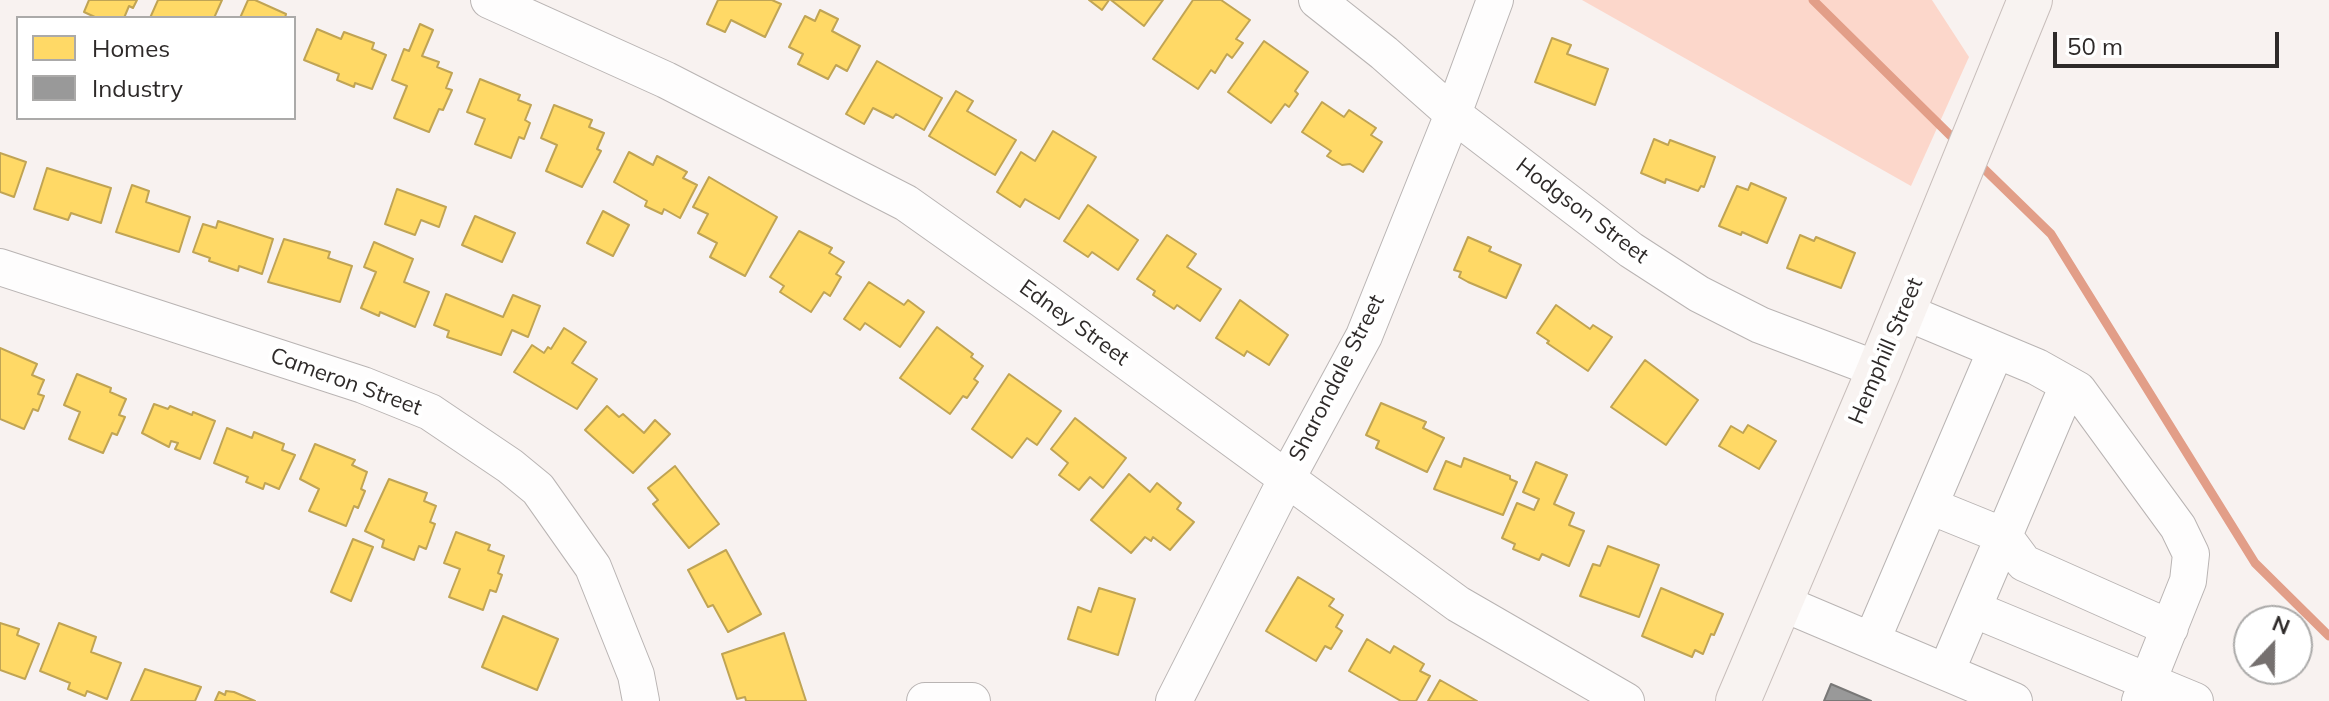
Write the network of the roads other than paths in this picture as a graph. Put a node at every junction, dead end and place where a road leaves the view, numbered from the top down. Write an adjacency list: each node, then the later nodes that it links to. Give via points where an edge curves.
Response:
1 (489, 0): 11 (street, Edney Street, via 666,80 906,203)
2 (1317, 0): 5 (street, Hodgson Street)
3 (1495, 0): 5 (street, Sharondale Street)
4 (2030, 0): 7 (main road, Hemphill Street)
5 (1453, 114): 9 (street, Hodgson Street, via 1631,250 1699,294 1760,325); 11 (street, Sharondale Street, via 1364,336)
6 (0, 267): 20 (street, Cameron Street, via 363,385 430,412 538,489 593,567 636,675)
7 (1903, 311): 8 (street); 9 (main road, Hemphill Street)
8 (1996, 350): 10 (street); 12 (street)
9 (1879, 370): 14 (main road, Hemphill Street)
10 (2068, 385): 13 (street); 16 (street, via 2078,390 2169,514 2191,554 2188,581)
11 (1287, 478): 23 (street, Sharondale Street); 24 (street, Edney Street, via 1458,604)
12 (1930, 506): 13 (street); 17 (street)
13 (2004, 536): 15 (street); 16 (street, via 2024,563)
14 (1780, 602): 17 (street); 25 (main road, Hemphill Street)
15 (1973, 609): 18 (street); 19 (street)
16 (2170, 628): 19 (street)
17 (1872, 640): 18 (street)
18 (1946, 672): 26 (street)
19 (2144, 691): 27 (street)
20 (641, 701)
21 (925, 701): 22 (street)
22 (972, 701)
23 (1174, 701)
24 (1626, 701)
25 (1738, 701)
26 (2014, 701)
27 (2195, 701)

